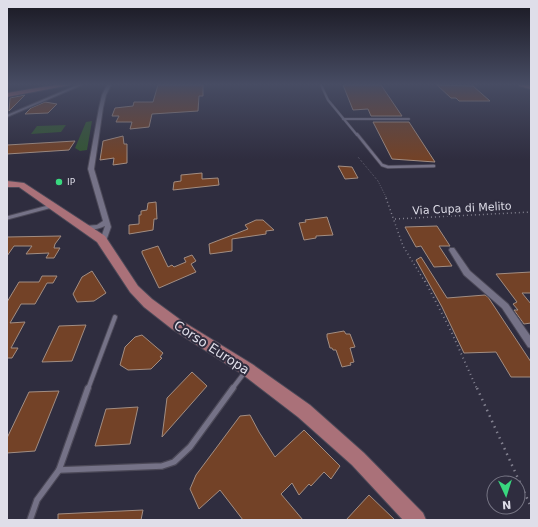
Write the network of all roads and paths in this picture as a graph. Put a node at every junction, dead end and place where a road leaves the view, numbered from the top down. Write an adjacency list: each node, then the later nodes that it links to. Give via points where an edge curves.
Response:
1 (23, 110): 4 (street)
2 (101, 110): 14 (street, via 92,170)
3 (336, 110): 5 (lane)
4 (7, 116)
5 (343, 119): 6 (lane); 8 (lane, via 382,165)
6 (409, 119)
7 (358, 157): 13 (path, via 383,189)
8 (434, 166)
9 (7, 184): 10 (main road, Corso Europa, via 21,185)
10 (53, 206): 12 (lane); 15 (main road, Corso Europa)
11 (531, 212): 13 (path, Via Cupa di Melito)
12 (7, 218)
13 (394, 219): 22 (path, via 403,246 432,293 451,331)
14 (107, 222): 15 (street, via 98,228); 16 (street); 16 (street)
15 (86, 228): 16 (main road, Corso Europa)
16 (102, 236): 20 (main road, Corso Europa, via 134,289 148,303 177,325)
17 (452, 250): 19 (street, via 467,273 505,306)
18 (115, 317): 21 (lane)
19 (531, 344)
20 (247, 369): 21 (lane, via 190,447 174,462 162,466); 24 (main road, Corso Europa, via 324,428)
21 (59, 470): 23 (lane, via 37,500)
22 (531, 507)
23 (30, 520)
24 (416, 520)

